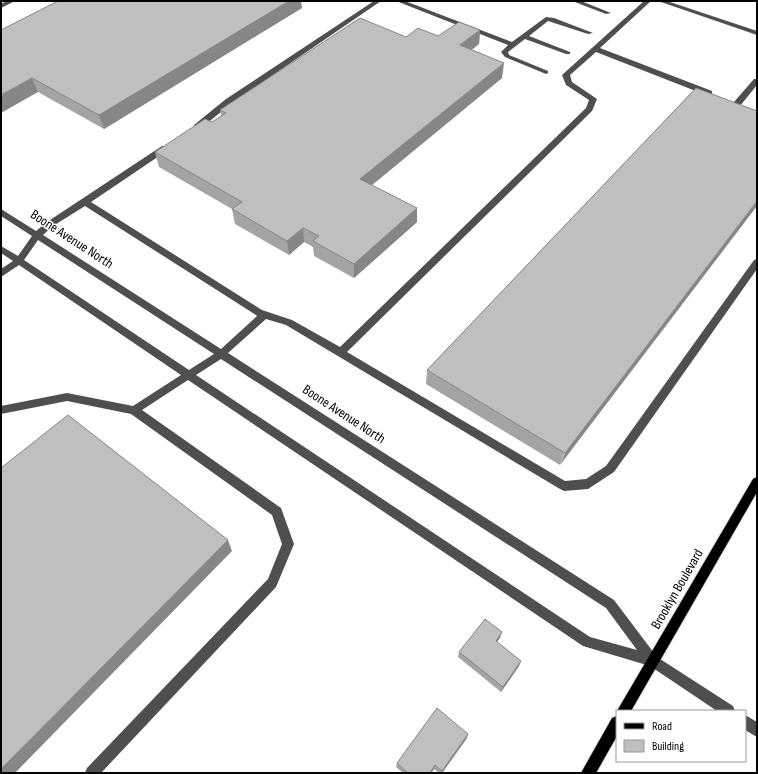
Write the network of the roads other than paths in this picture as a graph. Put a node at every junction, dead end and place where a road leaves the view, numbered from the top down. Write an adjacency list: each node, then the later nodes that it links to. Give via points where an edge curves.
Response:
1 (12, 1): 7 (street)
2 (378, 1): 19 (street, via 229,101)
3 (399, 1): 12 (street)
4 (575, 1): 8 (street)
5 (648, 1): 13 (street)
6 (661, 1): 10 (street)
7 (1, 6)
8 (608, 13)
9 (590, 33): 11 (street, via 546,19)
10 (757, 33)
11 (524, 36): 12 (street); 14 (street)
12 (513, 45): 15 (street, via 504,52 507,56)
13 (595, 49): 17 (street); 29 (street, via 566,75 569,83 593,99 589,110)
14 (568, 53)
15 (546, 72)
16 (757, 81): 18 (street)
17 (716, 96)
18 (737, 104)
19 (188, 133)
20 (176, 141): 21 (street)
21 (85, 202): 23 (street); 28 (street, via 259,313)
22 (1, 212): 23 (street, Boone Avenue North)
23 (37, 235): 25 (street); 30 (street, Boone Avenue North)
24 (1, 249): 25 (street, Boone Avenue North)
25 (19, 261): 27 (street); 31 (street, Boone Avenue North)
26 (757, 262): 29 (street, via 610,469 588,484 564,486)
27 (1, 274)
28 (265, 314): 29 (street, via 288,322); 30 (street)
29 (340, 353)
30 (221, 354): 31 (street); 35 (street, Boone Avenue North, via 610,604)
31 (188, 375): 33 (street); 35 (street, Boone Avenue North, via 588,642)
32 (1, 410): 33 (street, via 67,397)
33 (134, 410): 41 (street, via 277,512 288,544 272,583)
34 (757, 482): 35 (main road, Brooklyn Boulevard)
35 (653, 661): 36 (main road, Brooklyn Boulevard); 37 (street, Boone Avenue North)
36 (625, 710)
37 (726, 710)
38 (746, 723): 40 (street)
39 (616, 725): 42 (main road)
40 (757, 730)
41 (92, 773)
42 (588, 773)

